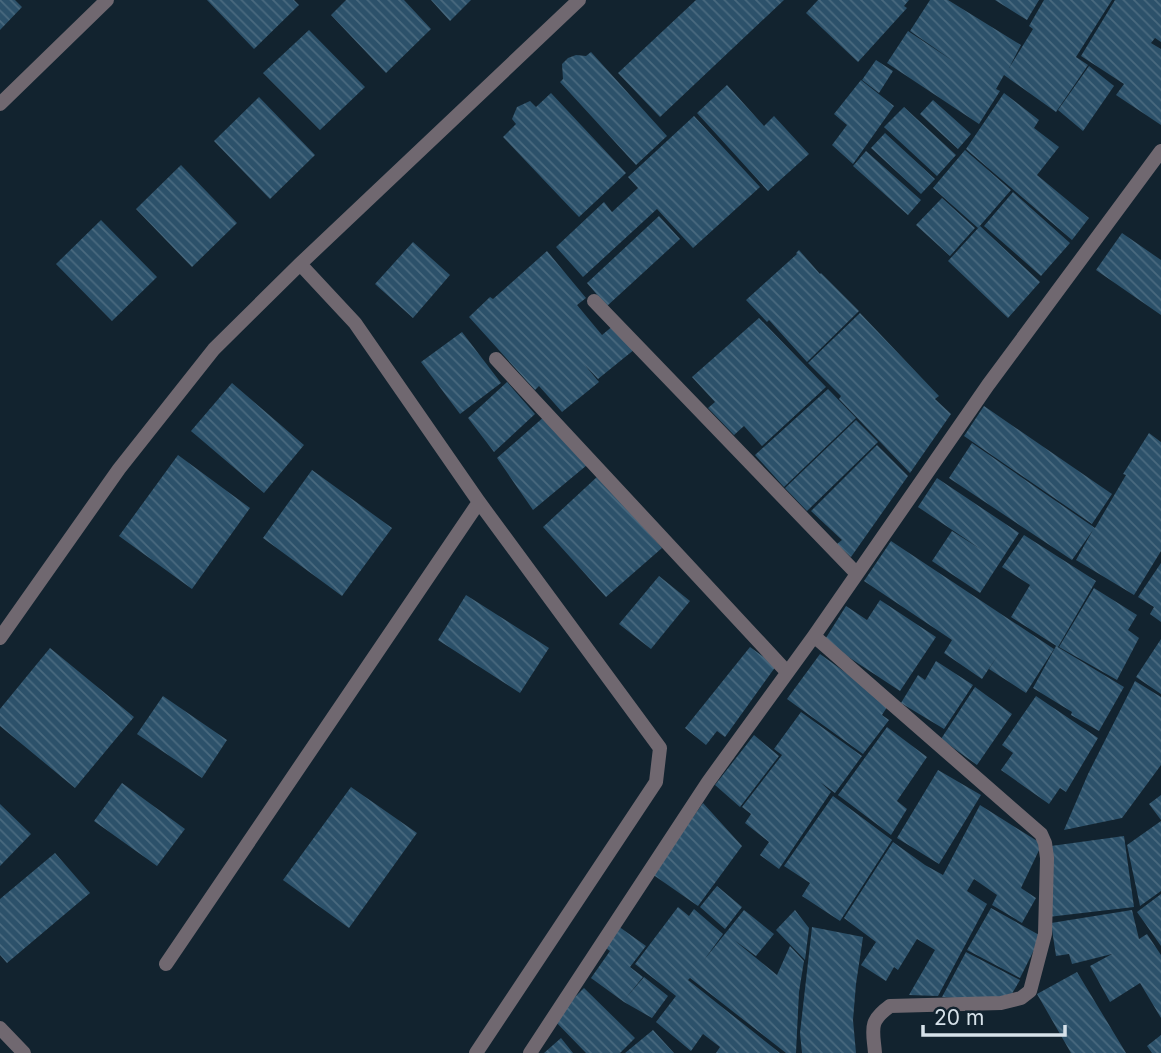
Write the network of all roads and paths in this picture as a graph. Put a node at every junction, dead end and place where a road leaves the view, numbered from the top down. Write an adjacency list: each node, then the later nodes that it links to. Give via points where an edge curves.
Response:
1 (107, 0): 3 (street)
2 (579, 0): 5 (street)
3 (0, 104)
4 (1161, 151): 9 (street, via 988,385)
5 (300, 264): 8 (street, via 355,323); 11 (street, via 214,349 119,469)
6 (594, 301): 9 (street)
7 (496, 359): 12 (street)
8 (479, 502): 13 (street); 16 (street, via 660,748 656,782)
9 (857, 574): 10 (street)
10 (814, 636): 12 (street); 18 (street, via 1041,834 1045,843 1045,934 1030,991 1002,1003 890,1006 873,1024)
11 (0, 638)
12 (787, 672): 17 (street, via 708,782)
13 (166, 964)
14 (0, 1028): 15 (street)
15 (24, 1053)
16 (476, 1053)
17 (530, 1053)
18 (875, 1053)

